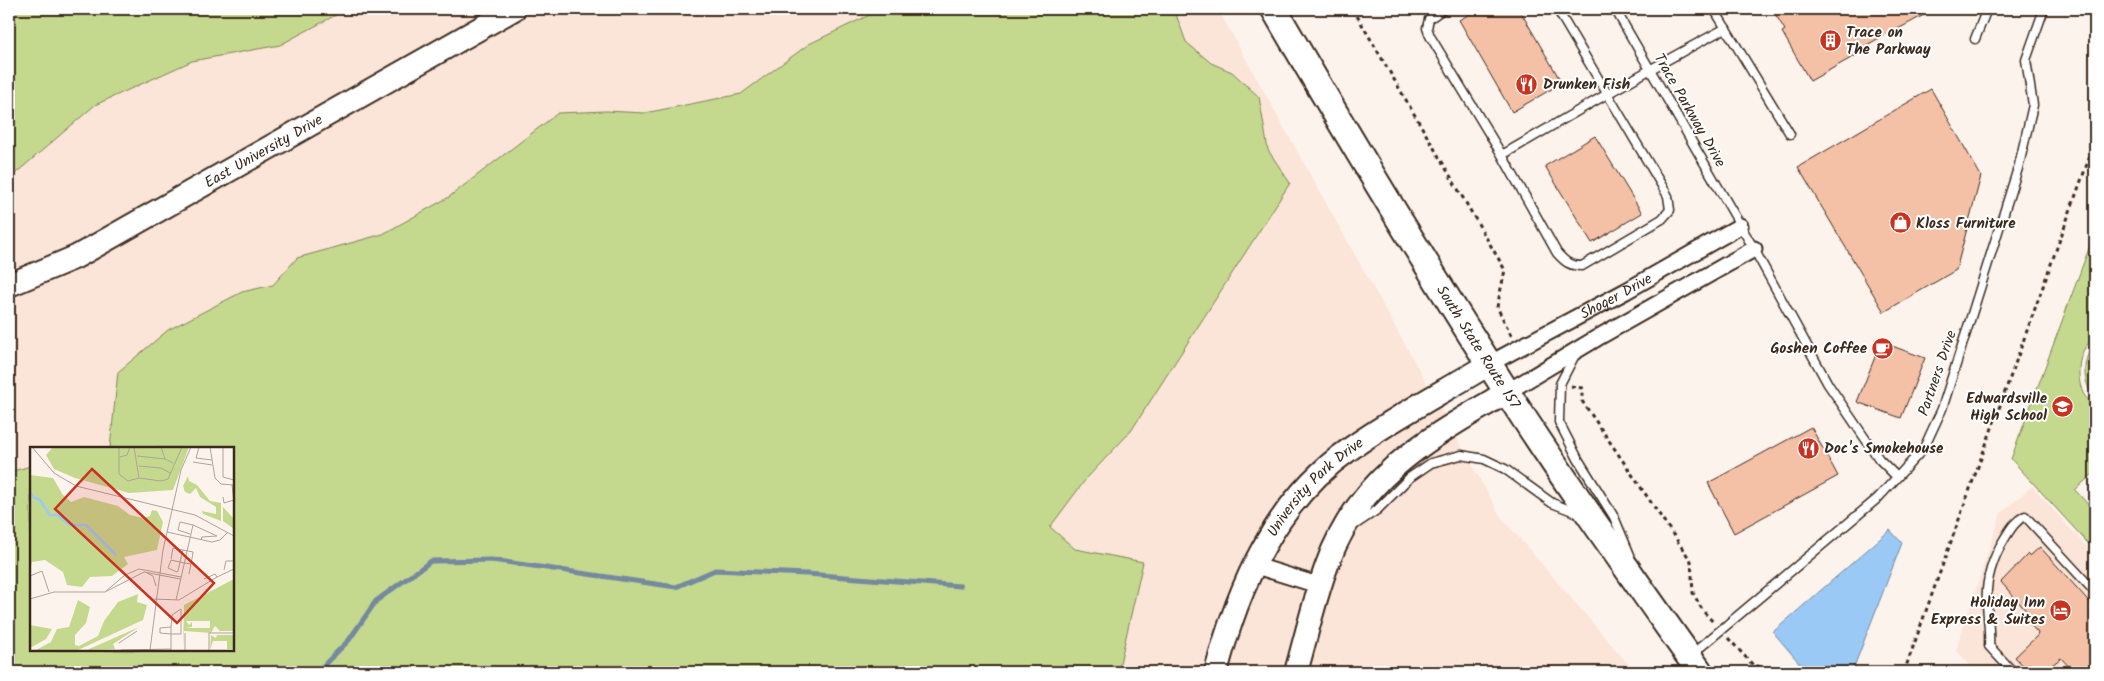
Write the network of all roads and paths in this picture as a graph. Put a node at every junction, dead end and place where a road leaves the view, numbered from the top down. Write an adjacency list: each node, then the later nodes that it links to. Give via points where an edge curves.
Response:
1 (514, 9): 19 (street, East University Drive, via 76,257)
2 (1274, 9): 22 (main road, South State Route 157)
3 (1353, 9): 20 (path, via 1505,270 1497,307)
4 (1443, 9): 16 (lane, via 1429,19 1427,28 1430,36)
5 (1557, 9): 13 (lane)
6 (1615, 9): 12 (lane, Trace Parkway Drive)
7 (1714, 9): 10 (lane)
8 (1987, 9): 11 (lane)
9 (2044, 9): 25 (lane, Partners Drive, via 2026,60 2034,105 2019,165 1942,409 1924,448)
10 (1726, 28): 12 (lane); 14 (lane)
11 (1975, 39)
12 (1650, 69): 13 (lane); 17 (lane, Trace Parkway Drive)
13 (1608, 94): 16 (lane); 16 (lane, via 1668,196 1670,210 1662,219 1582,266 1572,266 1557,253)
14 (1790, 134)
15 (2095, 142): 37 (path)
16 (1502, 155)
17 (1740, 226): 18 (lane, Trace Parkway Drive); 20 (street, Shoger Drive, via 1626,291)
18 (1754, 249): 21 (street, Shoger Drive); 25 (lane, Trace Parkway Drive, via 1828,384 1879,459)
19 (9, 285)
20 (1518, 347): 22 (street, Shoger Drive)
21 (1578, 349): 23 (lane); 24 (street, Shoger Drive)
22 (1489, 364): 24 (main road, South State Route 157); 28 (street, University Park Drive, via 1349,449 1290,506)
23 (1560, 384): 31 (lane, via 1559,422 1614,517); 32 (path, via 1582,388 1582,401 1691,561 1693,592)
24 (1507, 392): 26 (main road, South State Route 157); 27 (street, via 1405,456 1363,500)
25 (1897, 478): 32 (lane, Partners Drive, via 1878,498)
26 (1591, 518): 27 (lane, via 1552,503 1505,469 1484,459 1461,455 1431,463 1409,478 1377,510); 31 (main road, South State Route 157)
27 (1340, 536): 29 (street)
28 (1253, 565): 29 (street); 34 (street, University Park Drive)
29 (1321, 586): 35 (street)
30 (2095, 592): 38 (lane, via 2025,516 2016,521 1998,549 1988,577 1987,603 1991,629 1989,646)
31 (1649, 600): 33 (main road, South State Route 157)
32 (1721, 631): 33 (lane, Partners Drive); 36 (path, via 1753,664)
33 (1695, 664)
34 (1216, 672)
35 (1296, 672)
36 (1782, 672)
37 (1904, 672)
38 (2013, 672)

